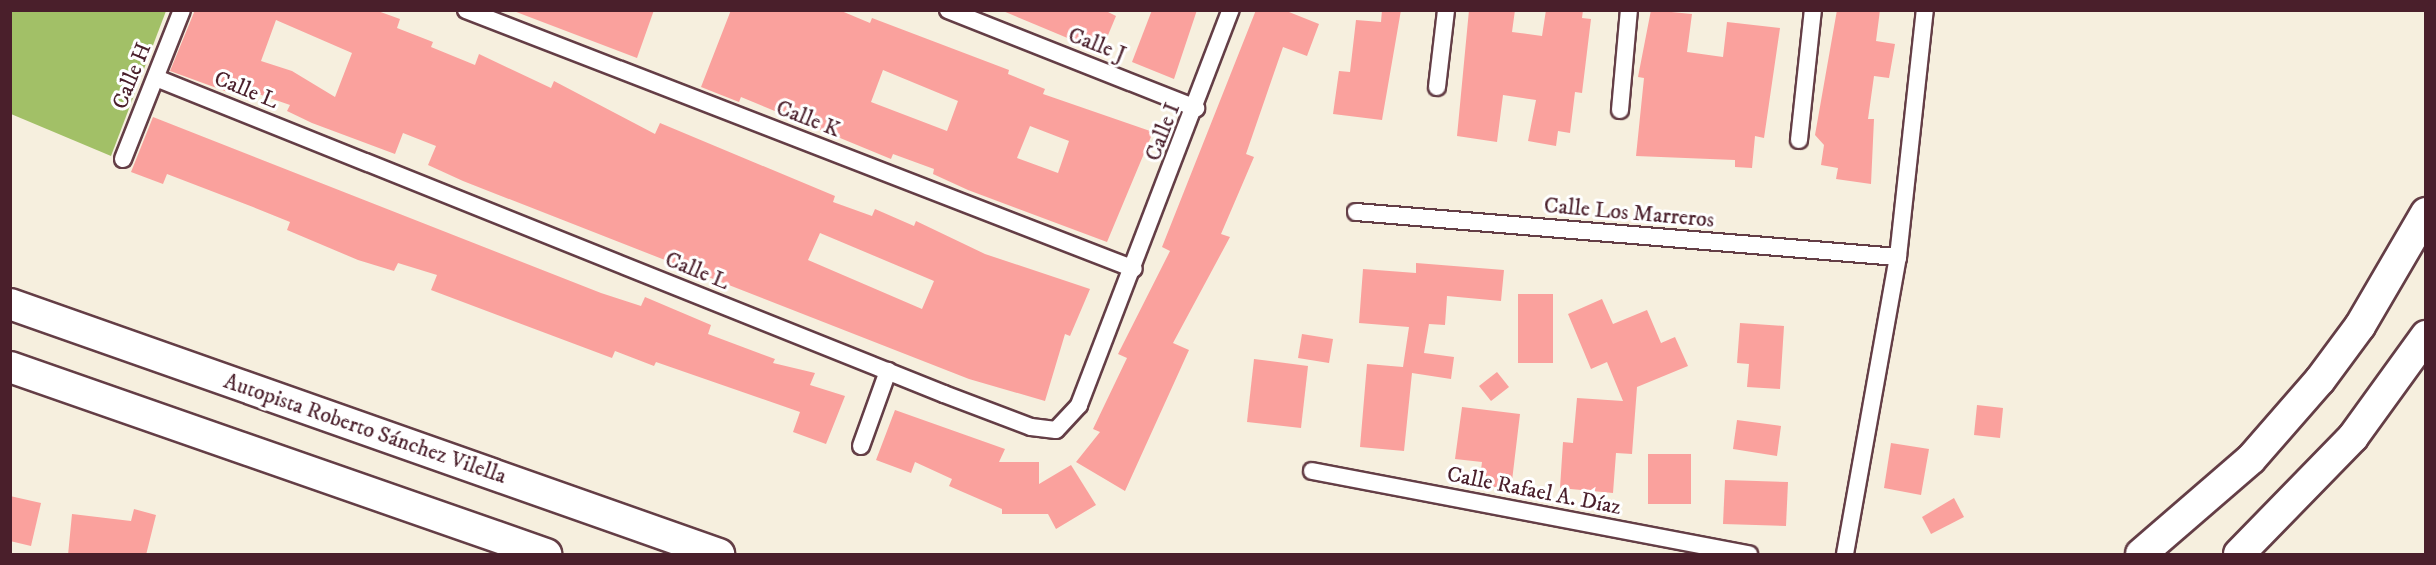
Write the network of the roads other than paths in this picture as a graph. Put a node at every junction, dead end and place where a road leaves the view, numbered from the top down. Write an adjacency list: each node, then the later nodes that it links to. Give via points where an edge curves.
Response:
1 (182, 10): 9 (street, Calle H)
2 (466, 10): 20 (street, Calle K)
3 (948, 10): 11 (street, Calle J)
4 (1231, 10): 11 (street, Calle I)
5 (1446, 10): 10 (street)
6 (1629, 10): 12 (street)
7 (1813, 10): 13 (street)
8 (1925, 10): 19 (street)
9 (156, 78): 14 (street, Calle H); 24 (street, Calle L)
10 (1437, 87)
11 (1196, 108): 20 (street, Calle I)
12 (1620, 110)
13 (1799, 140)
14 (123, 159)
15 (2426, 200): 18 (street)
16 (1356, 212): 19 (street, Calle Los Marreros)
17 (2426, 213): 18 (highway)
18 (2412, 240): 31 (highway, via 2360,326 2288,418 2251,459)
19 (1898, 258): 30 (street)
20 (1134, 269): 24 (street, Calle L, via 1079,405 1056,430 1031,427)
21 (10, 303): 28 (highway, Autopista Roberto Sánchez Vilella)
22 (2426, 336): 32 (highway, via 2353,437)
23 (10, 367): 27 (highway)
24 (888, 371): 25 (street)
25 (861, 446)
26 (1312, 471): 29 (street, Calle Rafael A. Díaz)
27 (546, 555)
28 (719, 555)
29 (1749, 555)
30 (1845, 555)
31 (2141, 555)
32 (2239, 555)

